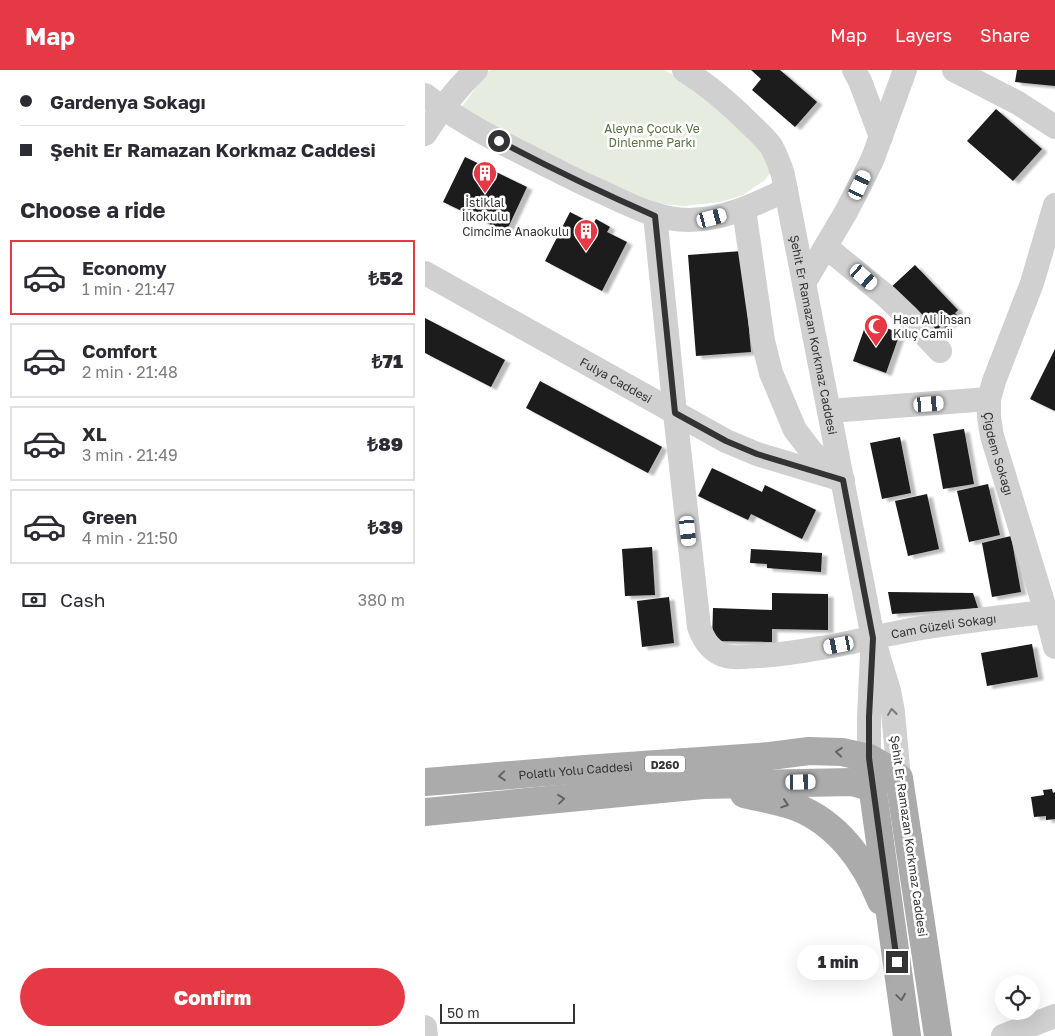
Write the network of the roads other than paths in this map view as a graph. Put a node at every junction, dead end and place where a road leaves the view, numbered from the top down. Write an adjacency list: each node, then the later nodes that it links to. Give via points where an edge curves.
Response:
1 (476, 70): 6 (street, via 460,85)
2 (684, 70): 10 (street, Şehit Er Ramazan Korkmaz Caddesi, via 713,90 760,133 777,158)
3 (854, 70): 9 (street)
4 (905, 70): 9 (street)
5 (954, 70): 7 (street, via 1018,103)
6 (433, 101): 8 (street); 13 (street, via 469,125)
7 (1055, 127)
8 (425, 134)
9 (881, 137): 14 (street, via 860,185)
10 (786, 190): 12 (street); 16 (street, Şehit Er Ramazan Korkmaz Caddesi)
11 (1055, 205): 18 (street, Çiğdem Sokağı, via 1032,283 993,380)
12 (744, 209): 13 (street, via 691,220); 21 (street, via 763,341 771,373 795,430 812,452)
13 (655, 216): 20 (street)
14 (826, 246): 16 (street); 17 (street, via 908,317)
15 (425, 273): 20 (street, Fulya Caddesi)
16 (804, 283): 19 (street, Şehit Er Ramazan Korkmaz Caddesi)
17 (940, 351)
18 (989, 399): 19 (street); 22 (street, Çiğdem Sokağı, via 992,436)
19 (829, 412): 21 (street, Şehit Er Ramazan Korkmaz Caddesi)
20 (675, 413): 21 (street, Fulya Caddesi, via 757,454); 23 (street, Cam Güzeli Sokağı, via 699,627 714,652 740,657 781,654)
21 (843, 480): 23 (street, Şehit Er Ramazan Korkmaz Caddesi)
22 (1050, 613): 23 (street, Cam Güzeli Sokağı, via 945,624); 24 (street, Çiğdem Sokağı)
23 (873, 638): 25 (street, Şehit Er Ramazan Korkmaz Caddesi); 26 (street, Şehit Er Ramazan Korkmaz Caddesi, one-way to 23, via 893,712)
24 (1055, 646)
25 (869, 758): 26 (main road, Polatlı Yolu Caddesi / D260); 27 (main road, Polatlı Yolu Caddesi / D260, one-way to 27, via 842,752 809,751); 29 (main road, Şehit Er Ramazan Korkmaz Caddesi / D260)
26 (899, 778): 36 (main road, Şehit Er Ramazan Korkmaz Caddesi)
27 (425, 782)
28 (703, 785): 29 (main road, Polatlı Yolu Caddesi, via 853,782); 30 (main road, Polatlı Yolu Caddesi / D260, one-way to 28); 31 (main road, Polatlı Yolu Caddesi / D260, one-way to 31, via 774,800 797,808 830,828 859,858)
29 (873, 788): 31 (main road, Şehit Er Ramazan Korkmaz Caddesi / D260)
30 (425, 812)
31 (892, 926): 35 (main road, Şehit Er Ramazan Korkmaz Caddesi / D260, one-way to 35)
32 (1055, 1016): 37 (street)
33 (425, 1027): 34 (street)
34 (427, 1036)
35 (907, 1036)
36 (938, 1036)
37 (1003, 1036)

